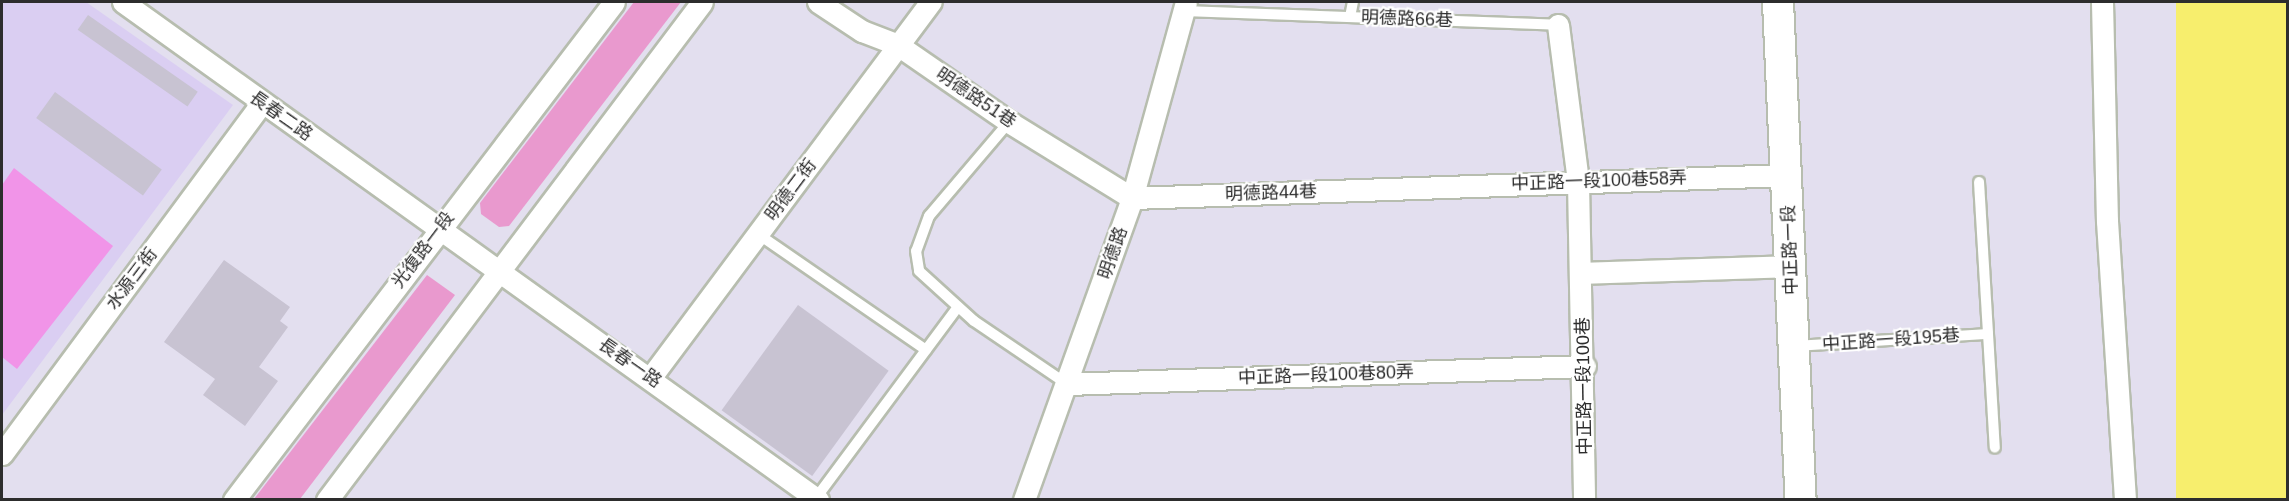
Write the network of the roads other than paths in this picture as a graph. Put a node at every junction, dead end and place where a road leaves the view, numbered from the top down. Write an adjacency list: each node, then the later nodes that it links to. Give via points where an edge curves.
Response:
1 (123, 2): 13 (street, 長春二路)
2 (614, 2): 20 (street, 光復路一段)
3 (702, 2): 23 (street)
4 (819, 2): 12 (street, 明德路51巷, via 862,31)
5 (932, 2): 12 (street, 明德二街)
6 (1353, 2): 10 (lane)
7 (1778, 2): 15 (main road, 中正路一段)
8 (2102, 2): 40 (street, via 2107,220)
9 (1185, 6): 10 (lane, 明德路66巷); 19 (street, 明德路)
10 (1350, 18): 11 (lane, 明德路66巷)
11 (1558, 25): 16 (street, 中正路一段100巷)
12 (898, 45): 14 (street, 明德路51巷); 21 (street, 明德二街)
13 (262, 103): 20 (street, 長春二路); 33 (street, 水源三街)
14 (1009, 122): 19 (street, 明德路51巷); 25 (lane, via 929,216 916,251 919,271)
15 (1787, 175): 16 (street, 中正路一段100巷58弄); 22 (main road, 中正路一段)
16 (1578, 182): 18 (street, 中正路一段100巷58弄); 24 (street, 中正路一段100巷)
17 (1978, 182): 26 (lane)
18 (1410, 188): 19 (street, 明德路44巷)
19 (1132, 198): 31 (street, 明德路)
20 (439, 229): 23 (street, 長春一路); 35 (street, 光復路一段)
21 (758, 234): 28 (lane); 30 (street, 明德二街)
22 (1791, 266): 24 (street); 27 (main road, 中正路一段)
23 (498, 270): 30 (street, 長春一路); 36 (street)
24 (1581, 273): 29 (street, 中正路一段100巷)
25 (957, 308): 28 (lane); 31 (lane)
26 (1988, 334): 27 (lane, 中正路一段195巷); 32 (lane)
27 (1794, 346): 39 (main road, 中正路一段)
28 (926, 350): 34 (lane)
29 (1585, 366): 31 (street, 中正路一段100巷80弄); 38 (street, 中正路一段100巷)
30 (651, 377): 34 (street, 長春一路)
31 (1067, 384): 37 (street, 明德路)
32 (1995, 447)
33 (2, 454)
34 (817, 499)
35 (234, 500)
36 (327, 500)
37 (1024, 500)
38 (1584, 500)
39 (1801, 500)
40 (2125, 500)

